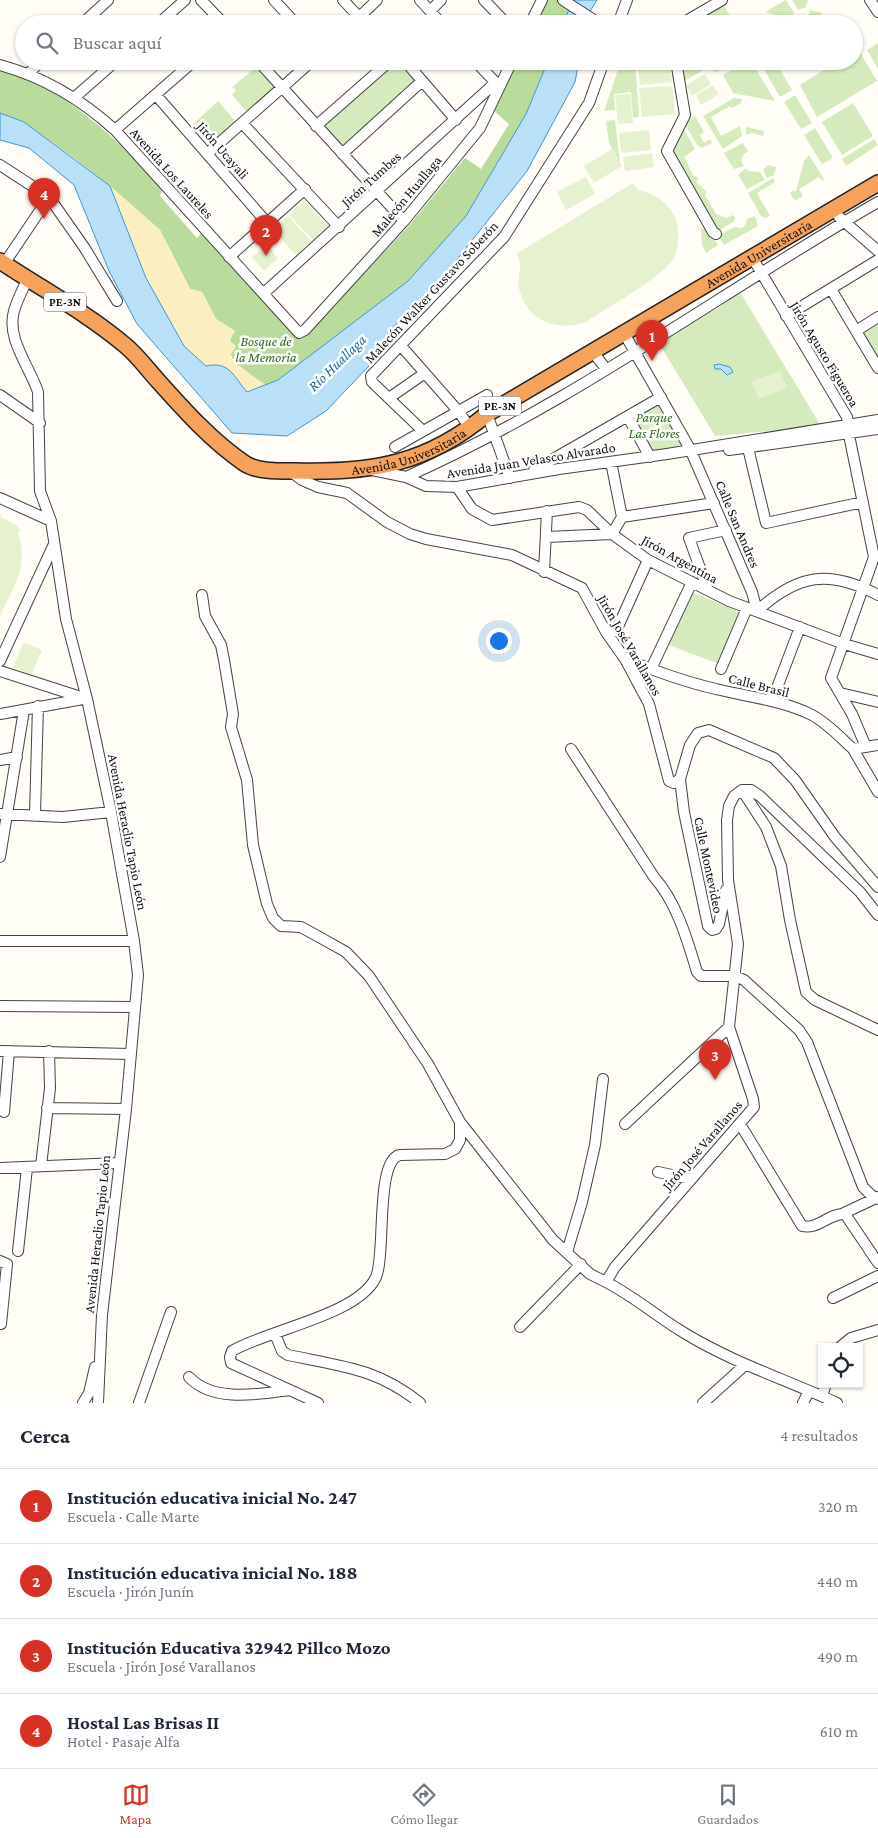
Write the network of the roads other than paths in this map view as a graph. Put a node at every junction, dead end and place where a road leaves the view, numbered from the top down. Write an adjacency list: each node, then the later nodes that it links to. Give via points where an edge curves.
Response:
1 (108, 0): 16 (street)
2 (185, 0): 17 (street)
3 (202, 0): 18 (street)
4 (274, 0): 19 (street)
5 (343, 0): 20 (street)
6 (377, 0): 21 (street)
7 (420, 0): 22 (street)
8 (441, 0): 23 (street)
9 (484, 0): 24 (street)
10 (542, 0): 25 (street)
11 (563, 0): 26 (street)
12 (627, 0): 27 (street)
13 (722, 0): 28 (street)
14 (870, 0): 15 (street)
15 (878, 12)
16 (92, 15)
17 (168, 15)
18 (216, 15)
19 (288, 15)
20 (352, 15)
21 (360, 15)
22 (432, 15)
23 (436, 15)
24 (498, 15)
25 (534, 15)
26 (586, 15)
27 (621, 15)
28 (696, 15)
29 (0, 65): 30 (street, Avenida Los Laureles)
30 (15, 69)
31 (18, 70): 43 (street, Avenida Los Laureles)
32 (31, 70): 43 (street)
33 (106, 70): 48 (street)
34 (184, 70): 47 (street)
35 (266, 70): 46 (street)
36 (302, 70): 46 (street)
37 (380, 70): 51 (street)
38 (413, 70): 44 (street)
39 (484, 70): 45 (street)
40 (507, 70): 45 (street, Malecón Huallaga)
41 (601, 70): 82 (street, Malecón Walker Gustavo Soberón, via 589,103 504,237)
42 (678, 70): 66 (street, via 686,115 667,151)
43 (28, 73): 48 (street, Avenida Los Laureles)
44 (422, 81): 49 (street); 54 (street)
45 (498, 85): 49 (street, Jirón Tumbes); 62 (street, Malecón Huallaga, via 480,128)
46 (282, 88): 50 (street); 51 (street)
47 (156, 95): 52 (street); 53 (street, Jirón Ucayali)
48 (75, 97): 52 (street, Avenida Los Laureles)
49 (456, 120): 58 (street, Jirón Tumbes)
50 (242, 123): 53 (street); 57 (street)
51 (316, 126): 54 (street)
52 (115, 130): 68 (street, Avenida Los Laureles)
53 (208, 153): 64 (street, Jirón Ucayali)
54 (342, 154): 58 (street)
55 (0, 164): 59 (street)
56 (878, 183): 61 (highway, Avenida Universitaria / PE-3N)
57 (305, 189): 64 (street); 65 (street)
58 (376, 192): 62 (street); 65 (street, Jirón Tumbes)
59 (49, 197): 71 (street); 76 (street)
60 (878, 202): 63 (street, Avenida Universitaria)
61 (832, 211): 63 (street); 69 (highway, Avenida Universitaria / PE-3N)
62 (404, 221): 80 (street, Malecón Huallaga)
63 (844, 221): 67 (street); 72 (street, Avenida Universitaria)
64 (268, 224): 68 (street)
65 (338, 227): 75 (street, Jirón Tumbes)
66 (716, 234)
67 (878, 251)
68 (229, 256): 75 (street, Avenida Los Laureles)
69 (752, 258): 72 (street, Jirón Agusto Figueroa); 81 (highway, Avenida Universitaria / PE-3N)
70 (878, 260): 74 (street)
71 (2, 262): 73 (highway, PE-3N)
72 (761, 273): 77 (street, Jirón Agusto Figueroa); 83 (street, Avenida Universitaria)
73 (28, 278): 96 (street, Avenida Heraclio Tapio León, via 14,311 13,322 19,352 38,392); 108 (highway, Avenida Universitaria / PE-3N, via 127,347 219,444 246,465)
74 (831, 289): 77 (street); 79 (street)
75 (264, 293): 80 (street, Avenida Los Laureles)
76 (117, 301)
77 (786, 316): 99 (street, Jirón Agusto Figueroa, via 847,417)
78 (878, 317): 79 (street)
79 (856, 331): 85 (street)
80 (299, 333)
81 (624, 333): 83 (street, Calle San Andres); 84 (highway, Avenida Universitaria / PE-3N)
82 (402, 347): 87 (street); 91 (street, Malecón Walker Gustavo Soberón, via 371,376 374,385)
83 (635, 351): 86 (street, Avenida Universitaria); 90 (street, Calle San Andres)
84 (593, 352): 86 (street); 93 (highway, Avenida Universitaria / PE-3N)
85 (878, 368)
86 (606, 369): 101 (street, Avenida Universitaria)
87 (425, 373): 91 (street); 92 (street)
88 (0, 395): 96 (street)
89 (486, 395): 92 (street)
90 (661, 397): 94 (street); 104 (street, Calle San Andres)
91 (389, 398): 100 (street)
92 (459, 412): 97 (street); 100 (street)
93 (487, 414): 97 (highway, Avenida Universitaria / PE-3N); 101 (street)
94 (628, 417): 105 (street); 109 (street)
95 (878, 420): 99 (street, Avenida Juan Velasco Alvarado)
96 (40, 423): 118 (street, Avenida Heraclio Tapio León, via 40,491)
97 (470, 428): 107 (highway, Avenida Universitaria / PE-3N, via 414,458)
98 (878, 429): 99 (street, Avenida Juan Velasco Alvarado)
99 (850, 430): 103 (street, Avenida Juan Velasco Alvarado); 104 (street, Avenida Juan Velasco Alvarado); 115 (street, Jirón Agusto Figueroa)
100 (423, 431): 102 (street)
101 (494, 434): 110 (street, Avenida Universitaria); 111 (street)
102 (395, 447)
103 (748, 448): 104 (street, Avenida Juan Velasco Alvarado); 115 (street, via 766,523)
104 (691, 451): 105 (street, Avenida Juan Velasco Alvarado); 114 (street, Calle San Andres)
105 (650, 456): 106 (street, Avenida Juan Velasco Alvarado)
106 (611, 462): 109 (street, Avenida Juan Velasco Alvarado); 117 (street)
107 (364, 468): 108 (highway, Avenida Universitaria / PE-3N); 110 (street, Avenida Juan Velasco Alvarado)
108 (290, 471): 124 (street, Jirón José Varallanos, via 318,487 347,493 410,534 512,555)
109 (526, 475): 111 (street, Avenida Juan Velasco Alvarado)
110 (406, 477): 112 (street, Avenida Juan Velasco Alvarado, via 426,486)
111 (510, 478): 112 (street, Avenida Juan Velasco Alvarado)
112 (457, 487): 116 (street, Jirón Argentina, via 472,509 489,519)
113 (0, 498): 118 (street)
114 (714, 502): 117 (street); 119 (street, Calle San Andres)
115 (863, 502): 126 (street, Jirón Agusto Figueroa, via 874,557)
116 (547, 511): 120 (street, Jirón Argentina, via 579,507 587,510); 121 (street)
117 (622, 517): 120 (street)
118 (51, 521): 122 (street, Avenida Heraclio Tapio León)
119 (726, 530): 127 (street, via 689,538); 130 (street, Calle San Andres, via 752,592)
120 (612, 534): 121 (street); 123 (street, Jirón Argentina)
121 (547, 537): 124 (street)
122 (54, 543): 136 (street); 141 (street, Avenida Heraclio Tapio León, via 66,619)
123 (648, 560): 125 (street, Jirón Argentina); 132 (street, via 616,631)
124 (544, 572): 132 (street, Jirón José Varallanos, via 582,588)
125 (692, 582): 127 (street, Jirón Argentina); 137 (street)
126 (863, 587): 129 (street); 130 (street, via 840,579 812,578 798,582); 133 (street, Jirón Agusto Figueroa)
127 (708, 590): 130 (street, Jirón Argentina)
128 (202, 595): 177 (street, via 205,616 221,646 233,714 231,727 247,780 253,845 270,911 281,926 301,927 346,952 368,976 428,1064)
129 (878, 595)
130 (752, 610): 131 (street, Jirón Argentina); 138 (street)
131 (800, 627): 133 (street, Jirón Argentina); 142 (street)
132 (606, 632): 135 (street, Jirón José Varallanos)
133 (844, 644): 134 (street, Jirón Argentina); 140 (street, Jirón Agusto Figueroa, via 831,678)
134 (878, 654)
135 (625, 660): 137 (street, Calle Brasil); 153 (street, Jirón José Varallanos, via 649,704 665,774 669,781)
136 (0, 661)
137 (650, 669): 142 (street, Calle Brasil, via 715,689)
138 (721, 669)
139 (0, 671): 141 (street)
140 (840, 693): 143 (street); 148 (street)
141 (87, 699): 144 (street); 156 (street, Avenida Heraclio Tapio León)
142 (772, 701): 150 (street, Calle Brasil, via 812,715)
143 (878, 702)
144 (38, 706): 145 (street); 158 (street)
145 (24, 710): 146 (street); 151 (street)
146 (0, 714)
147 (878, 745): 148 (street)
148 (866, 747): 150 (street)
149 (571, 749): 165 (street, via 654,877 667,891 697,972 701,976)
150 (854, 749): 155 (street)
151 (18, 758): 152 (street); 157 (street)
152 (0, 760)
153 (680, 779): 160 (street, Calle Montevideo, via 708,926 712,930 719,924); 161 (street, via 690,745 698,733 709,730 774,758)
154 (742, 790): 160 (street, Jirón José Varallanos, via 734,796 728,812); 162 (street, via 751,790 760,796 860,892); 169 (street, via 766,827 781,866 806,992 815,1000)
155 (878, 792)
156 (111, 812): 158 (street, via 63,817); 164 (street, Avenida Heraclio Tapio León)
157 (4, 814): 158 (street); 159 (street)
158 (35, 814)
159 (0, 857)
160 (728, 880): 165 (street, Jirón José Varallanos, via 738,944)
161 (878, 888)
162 (878, 915)
163 (0, 941): 164 (street)
164 (134, 941): 167 (street, Avenida Heraclio Tapio León, via 138,975)
165 (735, 976): 168 (street, Jirón José Varallanos); 186 (street, via 759,991 807,1042 863,1187)
166 (0, 1006): 167 (street)
167 (134, 1007): 172 (street, Avenida Heraclio Tapio León)
168 (729, 1026): 178 (street); 179 (street, Jirón José Varallanos, via 754,1107)
169 (878, 1030)
170 (5, 1051): 171 (street); 176 (street)
171 (49, 1051): 172 (street); 174 (street)
172 (130, 1054): 175 (street, Avenida Heraclio Tapio León)
173 (603, 1079): 189 (street, via 595,1145)
174 (47, 1108): 175 (street); 181 (street)
175 (126, 1109): 180 (street, Avenida Heraclio Tapio León)
176 (4, 1112)
177 (460, 1122): 189 (street, via 553,1240); 200 (street, via 460,1140 455,1149 446,1154 395,1156 390,1162 381,1261 376,1278 366,1291 324,1314)
178 (625, 1124)
179 (740, 1124): 185 (street, Jirón José Varallanos); 187 (street, via 802,1226 813,1226)
180 (118, 1163): 181 (street); 202 (street, Avenida Heraclio Tapio León)
181 (41, 1166): 183 (street)
182 (0, 1168): 183 (street)
183 (27, 1168): 188 (street)
184 (658, 1172): 185 (street)
185 (691, 1179): 194 (street, Jirón José Varallanos)
186 (878, 1198): 187 (street)
187 (842, 1214): 191 (street)
188 (18, 1251)
189 (567, 1252): 192 (street)
190 (0, 1261): 197 (street, via 7,1264)
191 (878, 1263)
192 (581, 1264): 194 (street, via 590,1274); 198 (street)
193 (878, 1276): 195 (street)
194 (606, 1282): 203 (street, via 686,1334)
195 (833, 1298)
196 (171, 1312): 211 (street)
197 (0, 1324)
198 (520, 1327)
199 (878, 1330): 201 (street)
200 (275, 1334): 206 (street, via 232,1351 230,1361); 213 (street, via 282,1351 288,1355 382,1377)
201 (845, 1343)
202 (100, 1349): 209 (street, via 89,1393); 210 (street, Avenida Heraclio Tapio León)
203 (745, 1365): 207 (street); 214 (street)
204 (189, 1377): 206 (street, via 197,1386 208,1390 246,1395)
205 (825, 1388): 208 (street)
206 (291, 1390): 212 (street)
207 (809, 1391): 208 (street); 215 (street)
208 (822, 1396): 216 (street)
209 (82, 1403)
210 (98, 1403)
211 (139, 1403)
212 (318, 1403)
213 (420, 1403)
214 (703, 1403)
215 (803, 1403)
216 (837, 1403)

